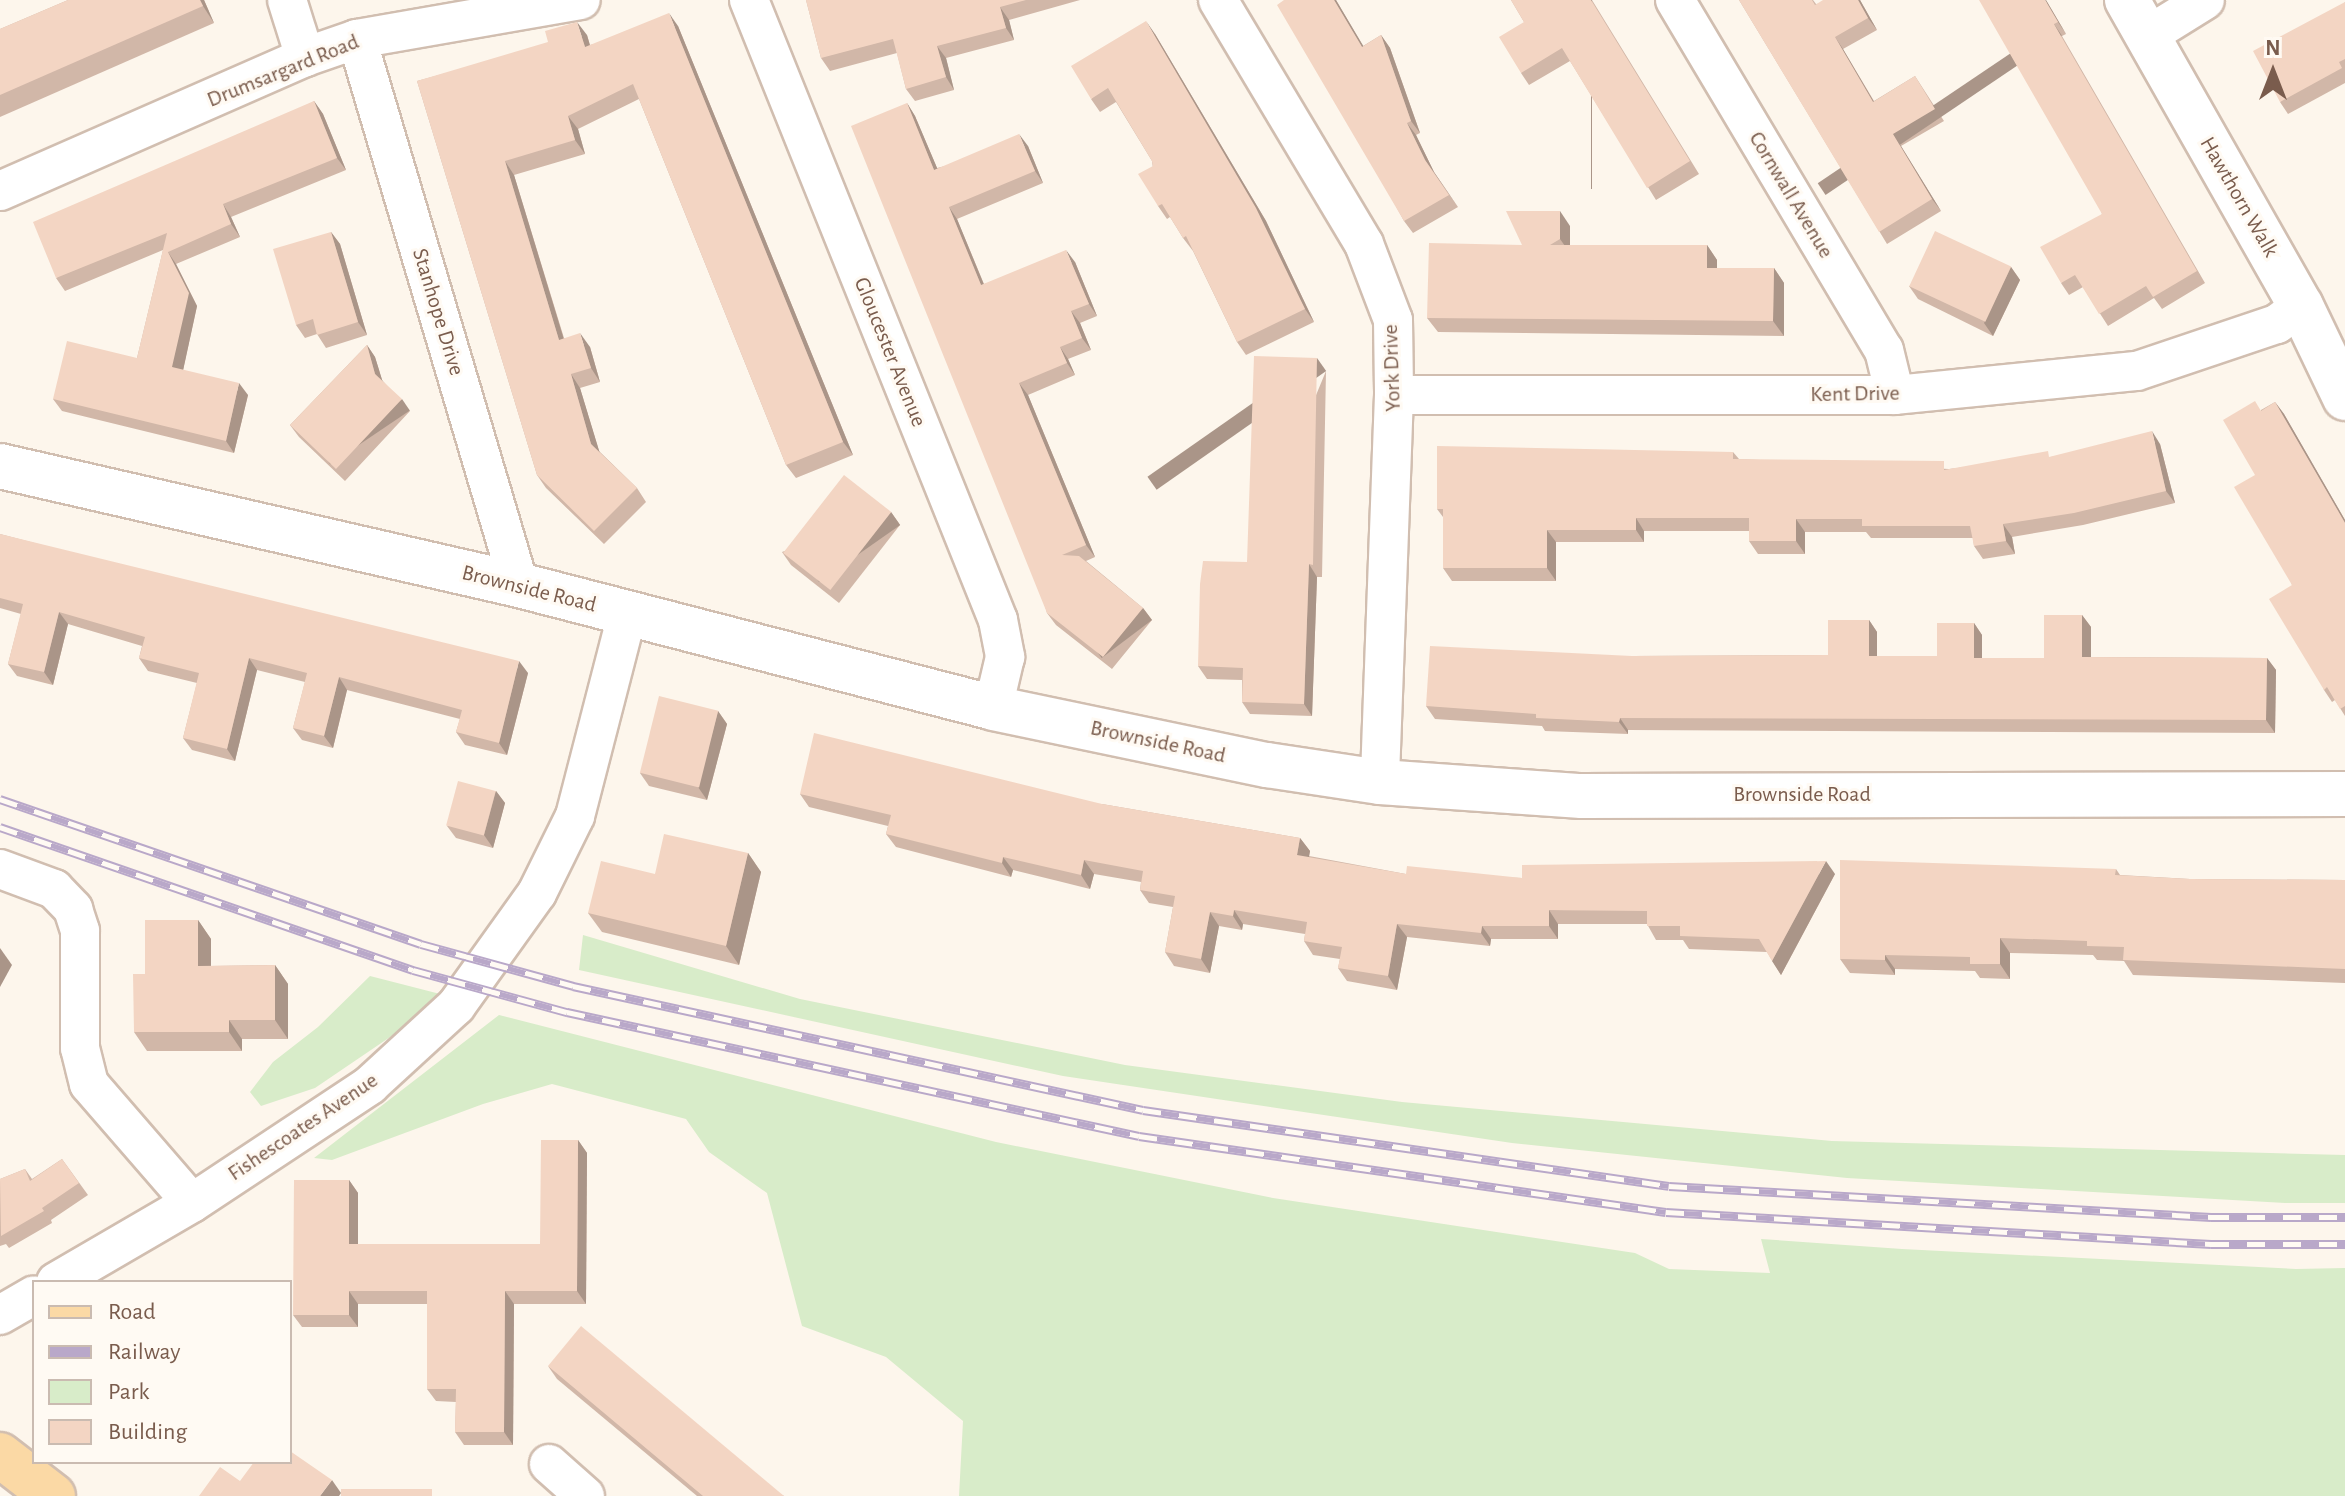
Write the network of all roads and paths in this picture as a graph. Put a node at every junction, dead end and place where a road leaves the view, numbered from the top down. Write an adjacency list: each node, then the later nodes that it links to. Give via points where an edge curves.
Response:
1 (287, 0): 9 (street)
2 (581, 0): 8 (street, Drumsargard Road)
3 (749, 0): 18 (street, Gloucester Avenue, via 998,620 1005,657)
4 (1218, 0): 12 (street, York Drive, via 1364,244 1393,320)
5 (1675, 0): 13 (street, Cornwall Avenue, via 1884,350)
6 (2205, 0): 7 (street)
7 (2137, 18): 11 (street, Hawthorn Walk)
8 (357, 39): 9 (street, Drumsargard Road); 16 (street, Stanhope Drive)
9 (305, 57): 10 (street, Drumsargard Road)
10 (0, 191)
11 (2301, 306): 13 (street, Kent Drive, via 2277,324 2137,371); 14 (street, Hawthorn Walk)
12 (1394, 395): 13 (street, Kent Drive); 19 (street, York Drive)
13 (1895, 395)
14 (2345, 398)
15 (0, 466): 16 (street, Brownside Road)
16 (519, 585): 17 (street, Brownside Road)
17 (627, 615): 18 (street, Brownside Road); 22 (street, Fishescoates Avenue, via 575,816 537,893 456,1006 370,1085)
18 (993, 708): 19 (street, Brownside Road, via 1267,765)
19 (1380, 782): 20 (street, Brownside Road, via 1582,796)
20 (2345, 794)
21 (0, 869): 22 (street, via 54,889 73,909 80,931 80,1048 89,1084)
22 (192, 1203): 23 (street, Fishescoates Avenue)
23 (59, 1280)
24 (32, 1296): 25 (street)
25 (0, 1315)
26 (0, 1455): 28 (main road)
27 (549, 1464): 29 (street)
28 (53, 1496)
29 (585, 1496)

